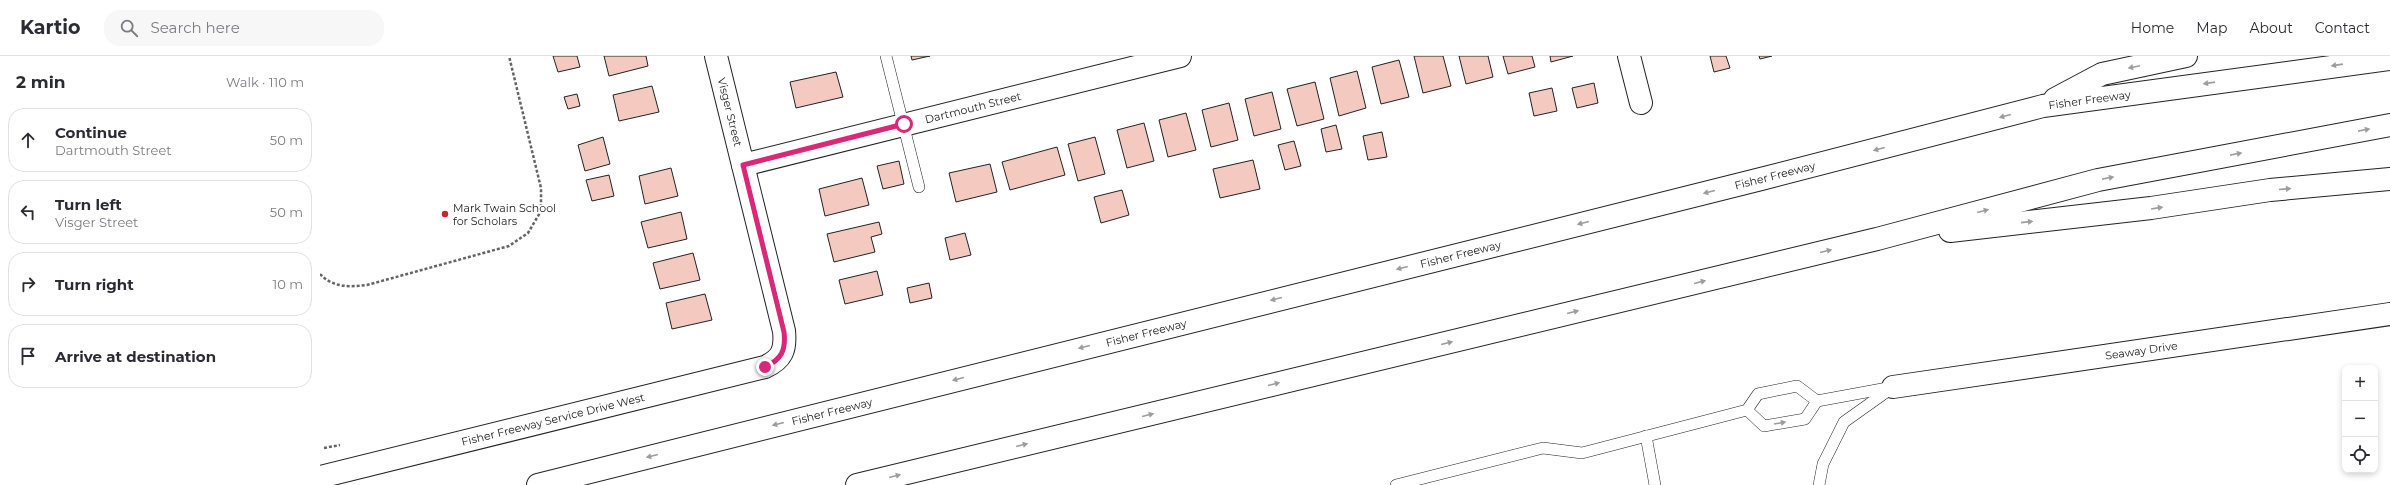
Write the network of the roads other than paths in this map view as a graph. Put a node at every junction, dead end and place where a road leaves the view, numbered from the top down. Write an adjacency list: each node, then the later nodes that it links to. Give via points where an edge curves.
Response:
1 (716, 56): 11 (main road, Visger Street)
2 (886, 56): 9 (lane)
3 (1180, 56): 9 (main road, Dartmouth Street)
4 (1629, 56): 7 (main road)
5 (2186, 56): 8 (main road, one-way to 8, via 2102,74)
6 (2390, 59): 8 (main road, Fisher Freeway, one-way to 8)
7 (1641, 103)
8 (2043, 106): 22 (main road, Fisher Freeway, one-way to 22, via 1761,180)
9 (904, 124): 11 (main road, Dartmouth Street); 13 (lane)
10 (2390, 125): 14 (main road, one-way to 10, via 2098,180)
11 (743, 165): 16 (main road, Visger Street, via 784,332 785,346)
12 (2390, 179): 14 (main road, one-way to 12, via 2151,208 2270,190)
13 (919, 187)
14 (1877, 239): 23 (main road, one-way to 14)
15 (2390, 314): 17 (main road, Seaway Drive)
16 (782, 354): 21 (main road, Fisher Freeway Service Drive West, via 775,362 765,367)
17 (1893, 387): 18 (lane); 26 (lane, via 1844,422 1823,464)
18 (1817, 401): 19 (lane, via 1797,386 1758,394); 19 (lane, one-way to 18, via 1764,426 1805,419)
19 (1748, 410): 20 (lane)
20 (1646, 436): 24 (lane, via 1582,453 1543,448); 25 (lane)
21 (320, 477)
22 (538, 485)
23 (857, 485)
24 (1396, 485)
25 (1654, 485)
26 (1819, 485)

